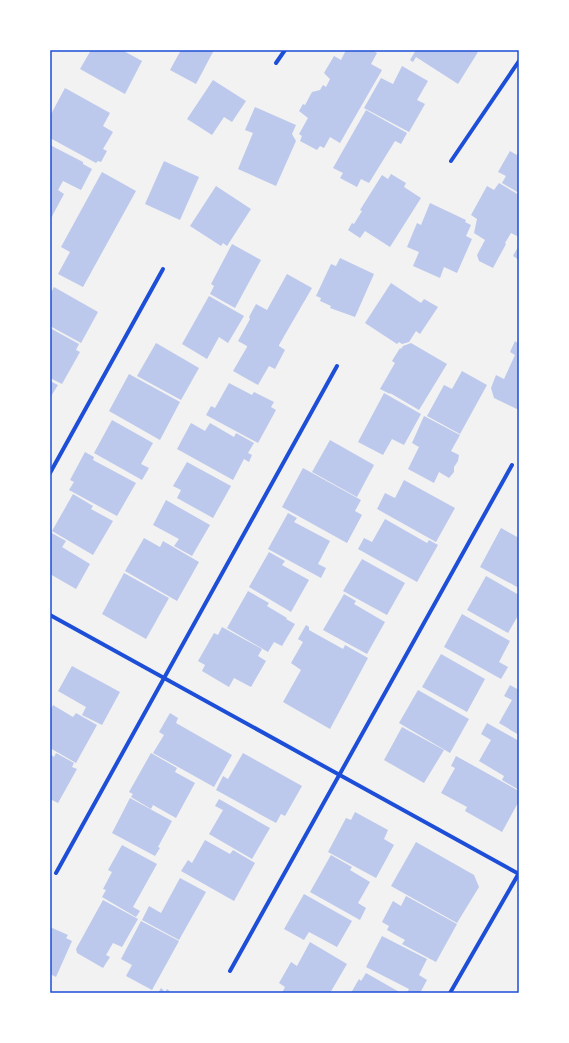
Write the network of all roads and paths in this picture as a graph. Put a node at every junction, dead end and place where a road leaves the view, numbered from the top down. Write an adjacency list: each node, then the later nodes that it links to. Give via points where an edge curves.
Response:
1 (285, 50): 3 (street)
2 (519, 61): 4 (street)
3 (276, 63)
4 (451, 161)
5 (163, 269): 8 (street)
6 (337, 366): 10 (street)
7 (512, 465): 11 (street)
8 (50, 472)
9 (50, 615): 10 (street)
10 (165, 678): 11 (street); 12 (street)
11 (340, 776): 13 (street); 14 (street)
12 (56, 873)
13 (519, 874): 15 (street)
14 (230, 971)
15 (450, 993)

